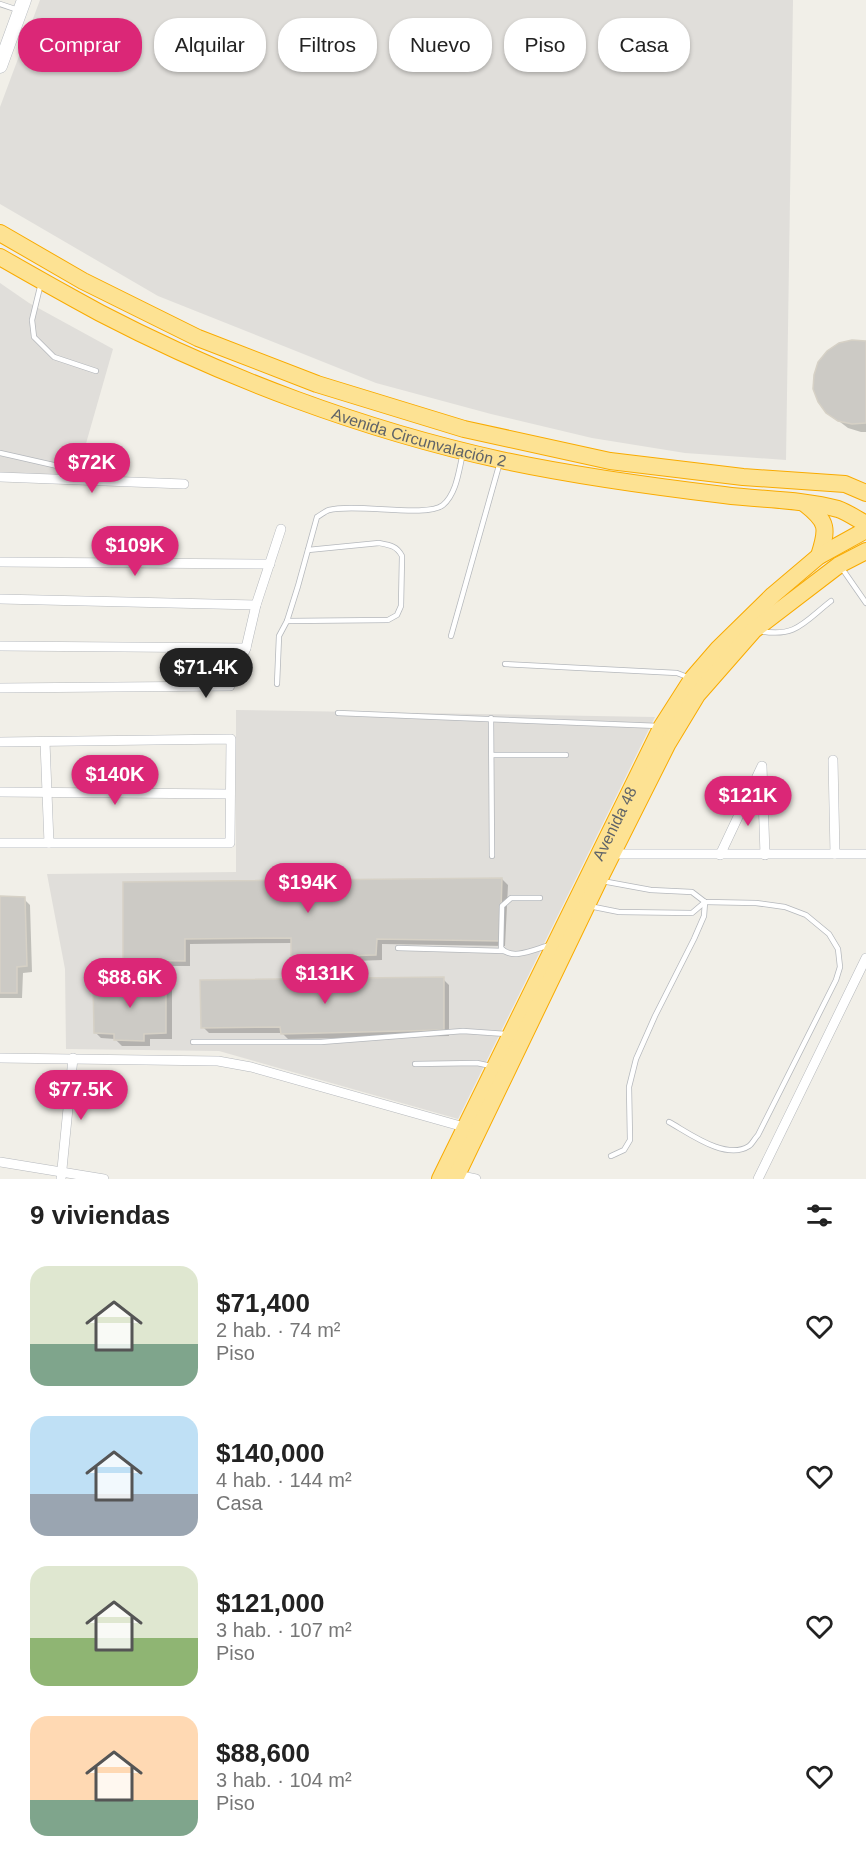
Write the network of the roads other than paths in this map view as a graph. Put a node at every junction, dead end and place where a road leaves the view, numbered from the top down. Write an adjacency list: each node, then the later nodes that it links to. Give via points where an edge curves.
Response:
1 (0, 4): 2 (lane)
2 (22, 5): 3 (main road)
3 (0, 66)
4 (0, 234): 14 (highway, Avenida Circunvalación 2, via 83,281 198,338 317,384 464,429 610,460 743,477)
5 (0, 257): 6 (highway, Avenida Circunvalación 2)
6 (41, 280): 7 (lane, via 32,320 34,337 54,357); 8 (highway, Avenida Circunvalación 2, via 101,314 277,392 374,426)
7 (96, 371)
8 (464, 451): 10 (highway, Avenida Circunvalación 2); 21 (lane, via 454,487 444,504 433,510 328,510 317,517)
9 (0, 453): 11 (lane)
10 (501, 460): 17 (highway, Avenida Circunvalación 2, via 596,479); 33 (lane)
11 (62, 467)
12 (0, 477): 13 (street)
13 (184, 484)
14 (845, 484): 15 (highway); 16 (highway, Avenida Circunvalación 2)
15 (866, 485)
16 (866, 493)
17 (804, 503): 18 (highway, Avenida Circunvalación 2, via 840,509); 23 (highway, via 825,524)
18 (866, 524)
19 (281, 529): 25 (street)
20 (866, 530): 23 (highway, Avenida 48)
21 (308, 550): 31 (lane); 31 (lane, via 379,543 399,549 401,606 397,615 388,620)
22 (866, 551): 26 (highway, Avenida 48)
23 (819, 556): 37 (highway, Avenida 48, via 773,594)
24 (0, 562): 25 (street)
25 (270, 564): 30 (street)
26 (839, 565): 29 (lane); 32 (highway, Avenida 48)
27 (0, 599): 30 (street)
28 (831, 601): 32 (lane, via 794,631 780,634)
29 (866, 603)
30 (256, 606): 35 (street)
31 (287, 621): 38 (lane, via 279,636)
32 (754, 630): 53 (highway, Avenida 48, via 697,695 668,743)
33 (451, 636)
34 (0, 646): 35 (street)
35 (246, 648): 39 (street, via 230,686)
36 (505, 664): 37 (lane, via 677,673)
37 (692, 680): 42 (highway, Avenida 48)
38 (277, 684)
39 (0, 688)
40 (338, 713): 41 (lane)
41 (491, 718): 42 (lane); 45 (lane)
42 (662, 726): 63 (highway, Avenida 48)
43 (0, 742): 44 (street)
44 (45, 742): 48 (street); 50 (street, via 231,739)
45 (493, 755): 46 (lane); 58 (lane)
46 (566, 755)
47 (833, 760): 54 (street)
48 (48, 791): 49 (street); 50 (street); 52 (street)
49 (0, 792)
50 (230, 794): 52 (street, via 230,843)
51 (0, 843): 52 (street)
52 (49, 843)
53 (613, 854): 56 (street); 59 (highway, Avenida 48)
54 (835, 854): 55 (street); 57 (street)
55 (866, 854)
56 (720, 855): 57 (street); 57 (street, via 762,766)
57 (765, 855)
58 (492, 856)
59 (599, 880): 61 (lane, via 651,890 692,892); 62 (highway, Avenida 48)
60 (540, 898): 65 (lane, via 511,898 502,906)
61 (705, 902): 62 (lane, via 692,913 619,912); 73 (lane, via 756,903 806,915 829,934 838,949 840,967 749,1146 721,1150); 75 (lane, via 704,916 694,939 636,1059 629,1087 630,1140 624,1150)
62 (587, 906): 78 (highway, Avenida 48)
63 (555, 944): 65 (lane, via 516,954); 67 (highway, Avenida 48)
64 (398, 948): 65 (lane)
65 (504, 951)
66 (866, 958): 81 (street)
67 (512, 1035): 68 (lane, via 463,1031 321,1042); 72 (highway, Avenida 48)
68 (193, 1042)
69 (0, 1058): 70 (street)
70 (73, 1059): 74 (street, via 218,1061); 77 (street)
71 (415, 1064): 72 (lane, via 477,1063)
72 (496, 1067): 74 (highway, Avenida 48)
73 (669, 1122)
74 (464, 1127): 78 (highway, Avenida 48)
75 (611, 1156)
76 (0, 1162): 77 (street)
77 (62, 1176): 79 (street)
78 (451, 1178): 80 (street)
79 (104, 1179)
80 (476, 1179)
81 (758, 1179)

